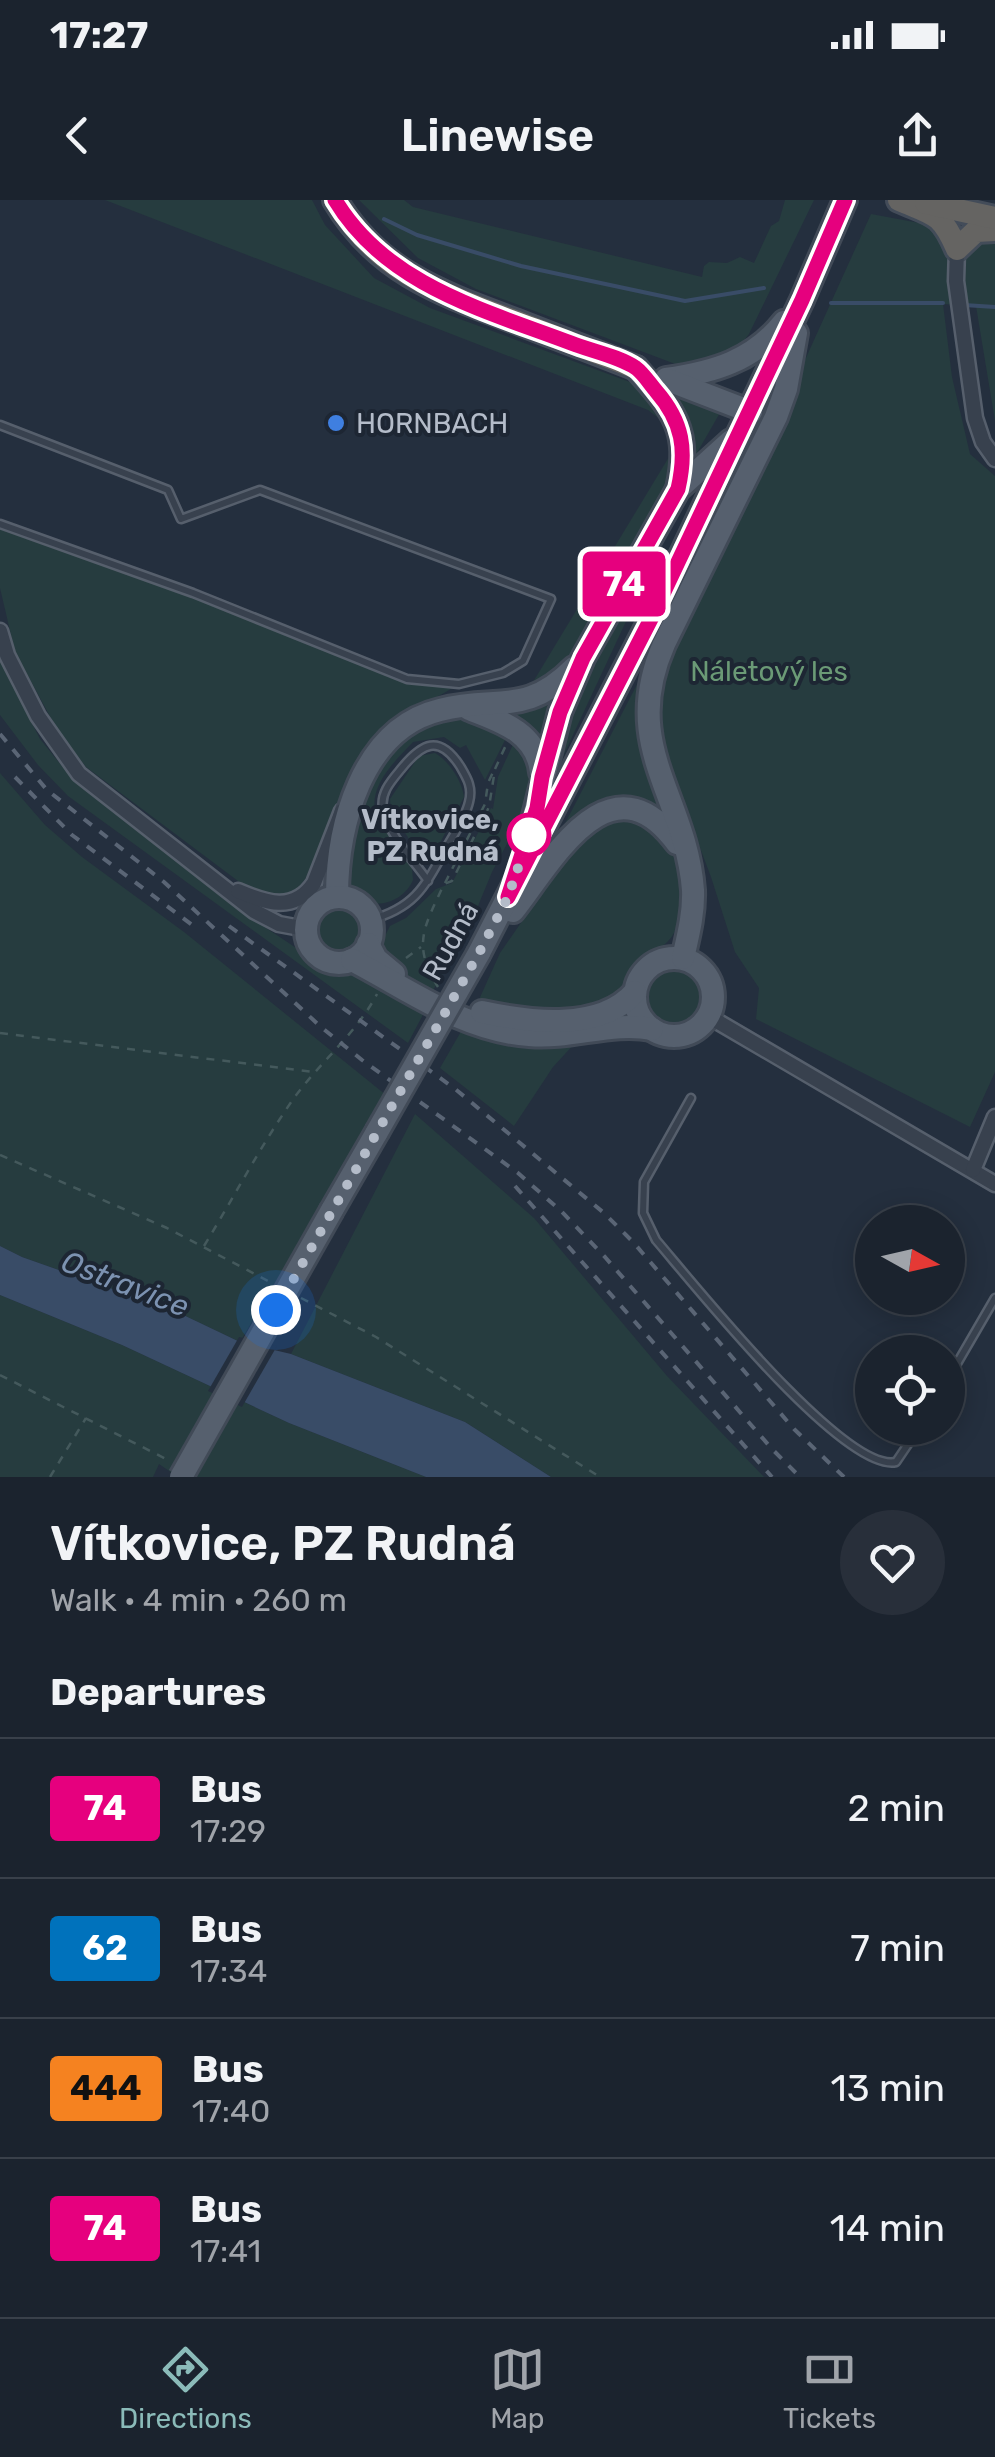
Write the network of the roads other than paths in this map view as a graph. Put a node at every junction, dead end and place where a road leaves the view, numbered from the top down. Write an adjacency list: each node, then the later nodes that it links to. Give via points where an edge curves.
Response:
1 (335, 200): 9 (highway, via 372,248 436,291)
2 (899, 200): 7 (highway, via 945,222)
3 (913, 200): 5 (highway)
4 (841, 209): 8 (main road, Rudná)
5 (995, 218)
6 (995, 230): 7 (highway, via 976,232)
7 (956, 249): 13 (street, via 974,418)
8 (802, 300): 10 (main road, via 770,340 740,360); 11 (main road, Rudná); 21 (main road, via 776,417 652,680 650,741)
9 (636, 368): 10 (main road); 14 (main road, via 680,426)
10 (666, 379): 11 (main road)
11 (746, 421): 14 (main road); 25 (main road, Rudná)
12 (0, 425): 15 (lane, via 168,490 181,520 260,490 551,599 522,661 502,674 459,684 408,680 192,592)
13 (995, 459)
14 (678, 489): 17 (main road)
15 (0, 524)
16 (0, 630): 23 (street, via 38,716 79,774)
17 (583, 658): 18 (main road, via 538,696); 19 (main road)
18 (460, 706): 19 (main road, via 516,730 534,746); 20 (main road, via 426,714 402,729)
19 (542, 777): 25 (main road)
20 (355, 789): 23 (street, via 307,893 272,904); 24 (main road)
21 (686, 858): 28 (main road, via 648,815 602,812 582,823); 29 (main road, via 693,907)
22 (428, 881): 22 (lane, via 470,796 468,778 451,753 433,746 414,752 383,802); 27 (lane)
23 (224, 885): 26 (street, via 261,915)
24 (337, 897): 26 (main road, via 318,904); 27 (main road, via 358,903)
25 (508, 897): 28 (main road, Rudná)
26 (306, 930): 27 (main road, via 316,955 333,963)
27 (363, 942): 30 (main road)
28 (479, 953): 41 (main road, Rudná, bridge)
29 (682, 958): 31 (main road, via 652,964); 32 (main road, via 708,978)
30 (387, 974): 31 (main road, via 502,1016 557,1020 612,1011); 33 (main road, via 466,1021 500,1031 529,1036)
31 (635, 992): 33 (main road, via 638,1013)
32 (708, 1016): 33 (main road, via 686,1034); 36 (street)
33 (652, 1029)
34 (690, 1098): 40 (lane, via 644,1182 642,1213 656,1240 797,1398 854,1450 877,1462 896,1462)
35 (995, 1117): 36 (street)
36 (972, 1170): 37 (street)
37 (995, 1184)
38 (995, 1298): 39 (lane)
39 (965, 1350)
40 (908, 1445)
41 (175, 1469)

